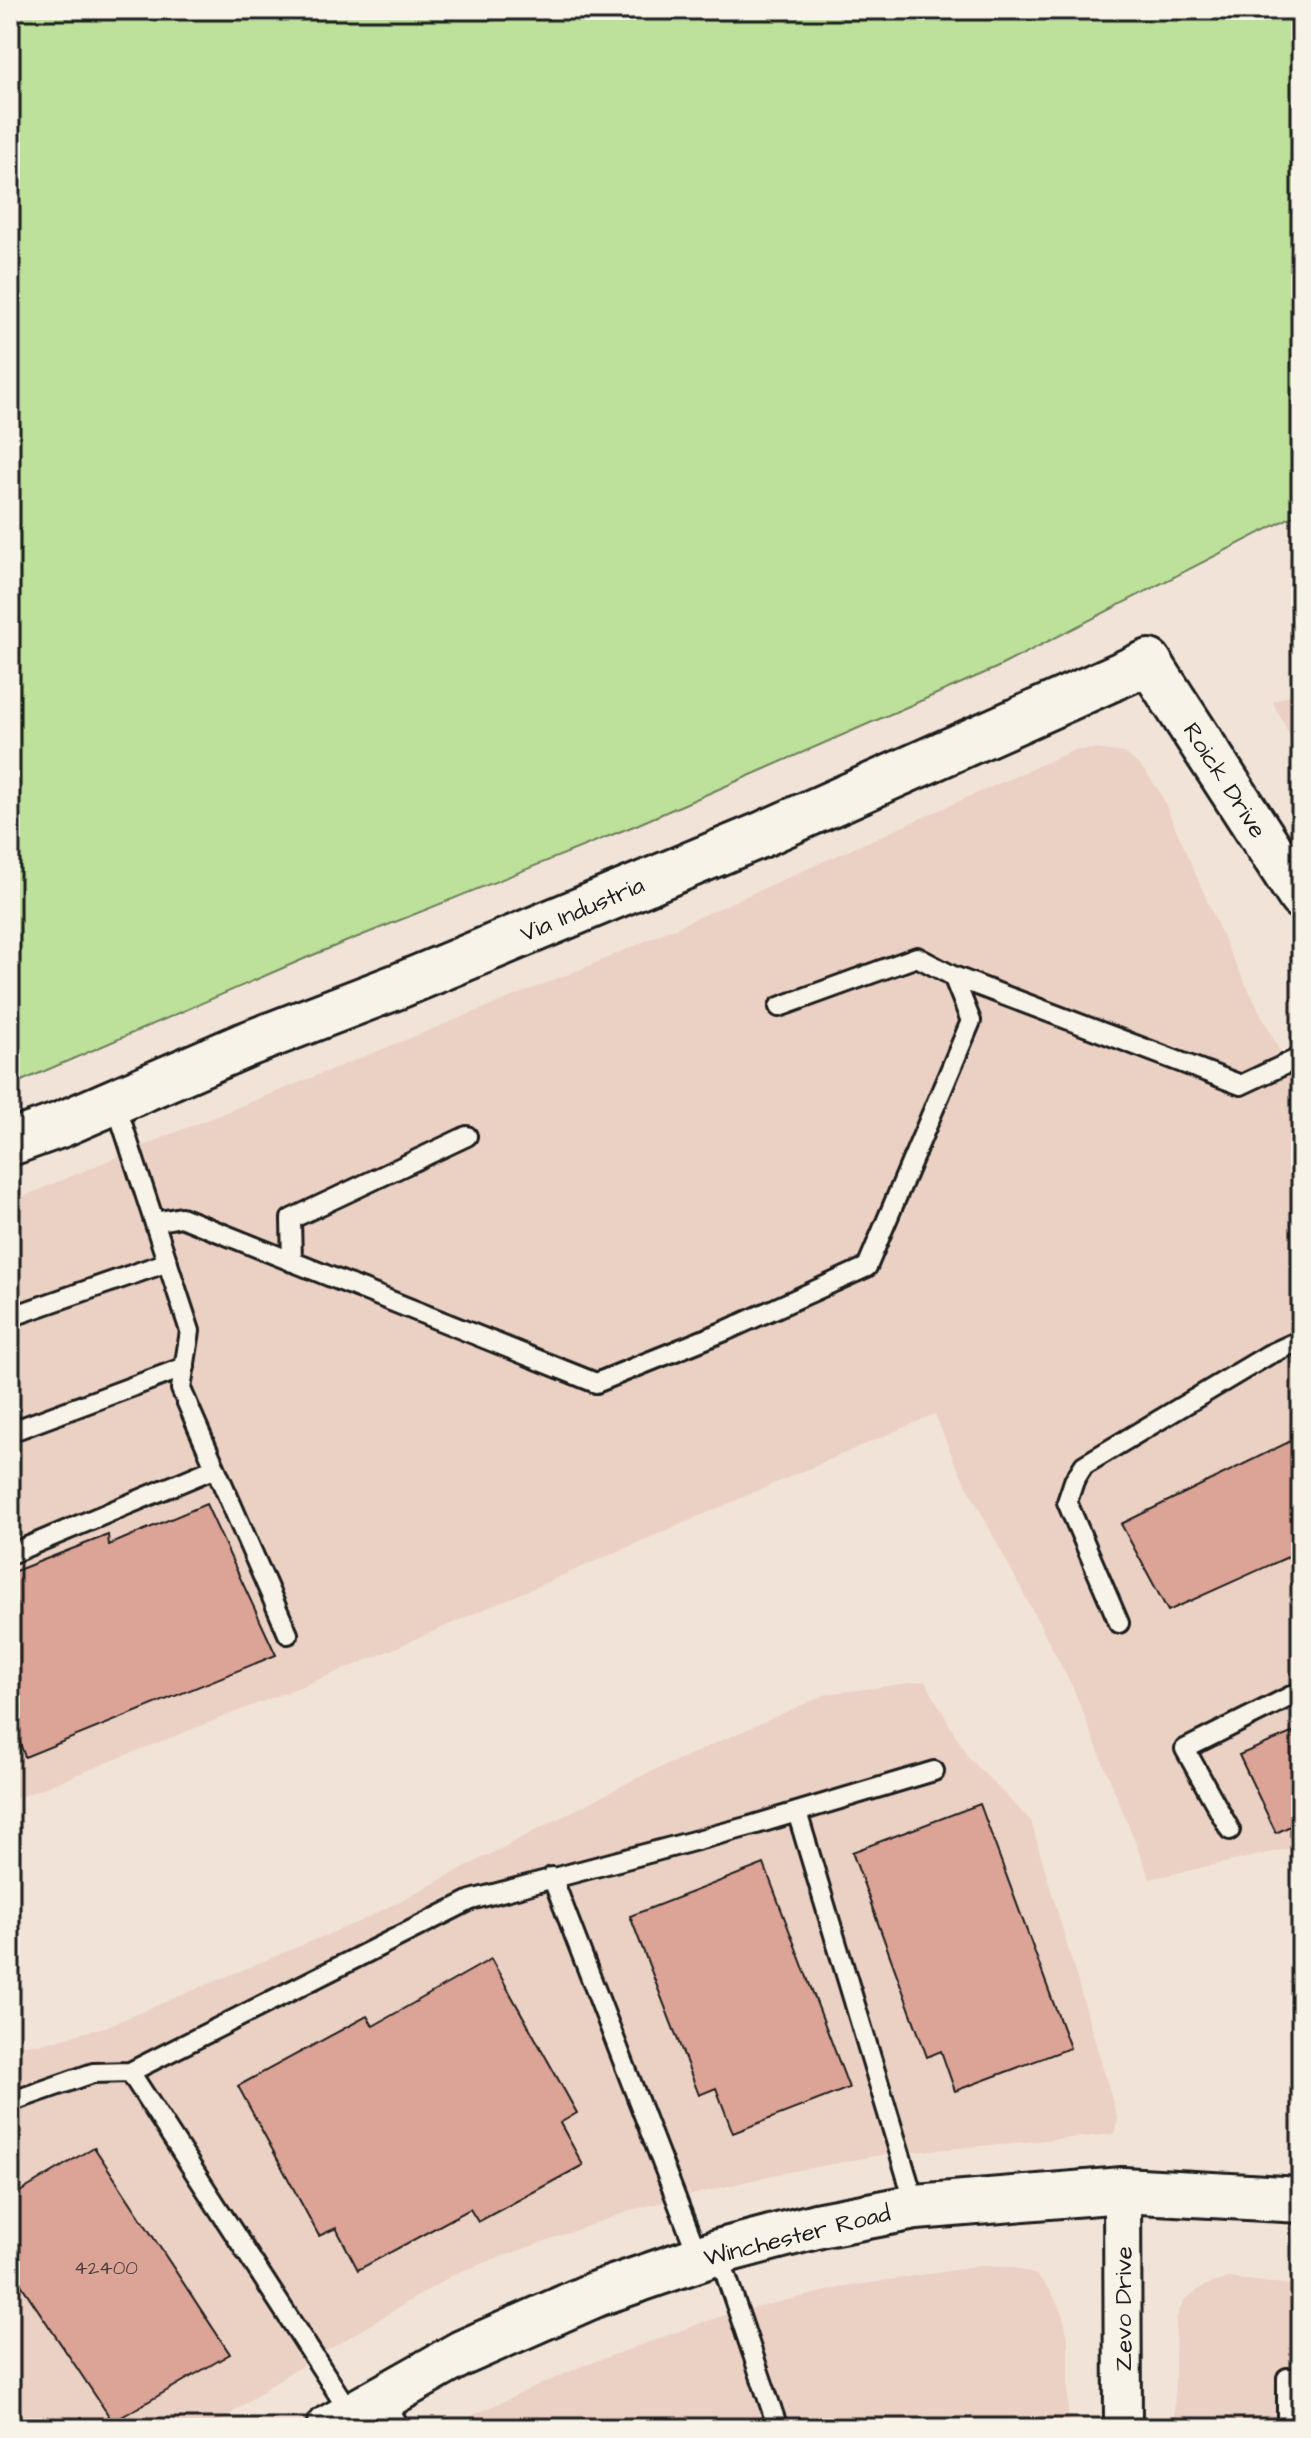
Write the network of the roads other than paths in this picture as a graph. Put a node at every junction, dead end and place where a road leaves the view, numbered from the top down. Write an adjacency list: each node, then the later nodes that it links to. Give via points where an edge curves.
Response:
1 (1149, 662): 2 (street, Roick Drive); 6 (street, Via Industria, via 761,835)
2 (1301, 897)
3 (953, 976): 4 (lane, via 917,957); 5 (lane, via 1241,1085); 11 (lane, via 971,1021 867,1267 725,1331 596,1383)
4 (779, 1007)
5 (1301, 1057)
6 (115, 1102): 8 (street, Via Industria); 9 (lane)
7 (467, 1136): 11 (lane, via 291,1219)
8 (10, 1143)
9 (155, 1222): 10 (lane); 11 (lane, via 181,1217)
10 (168, 1262): 12 (lane); 14 (lane, via 190,1331)
11 (292, 1262)
12 (10, 1317)
13 (1301, 1340): 18 (lane, via 1084,1465 1067,1502)
14 (185, 1367): 15 (lane); 16 (lane, via 181,1389)
15 (10, 1432)
16 (215, 1468): 17 (lane); 19 (lane)
17 (10, 1554)
18 (1119, 1623)
19 (288, 1634)
20 (1301, 1691): 23 (lane, via 1185,1749)
21 (934, 1771): 22 (lane)
22 (797, 1812): 24 (lane); 29 (lane)
23 (1230, 1830)
24 (552, 1877): 25 (lane, via 471,1900); 30 (lane)
25 (130, 2072): 26 (lane, via 93,2073); 32 (lane)
26 (10, 2102)
27 (1122, 2190): 28 (street, Winchester Road); 29 (street, Winchester Road); 34 (street, Zevo Drive)
28 (1301, 2200)
29 (916, 2207): 30 (street, Winchester Road, via 820,2225)
30 (709, 2255): 32 (street, Winchester Road, via 596,2294 462,2353); 33 (lane)
31 (1301, 2379): 35 (lane, via 1287,2378)
32 (365, 2416)
33 (778, 2428)
34 (1123, 2428)
35 (1287, 2428)

